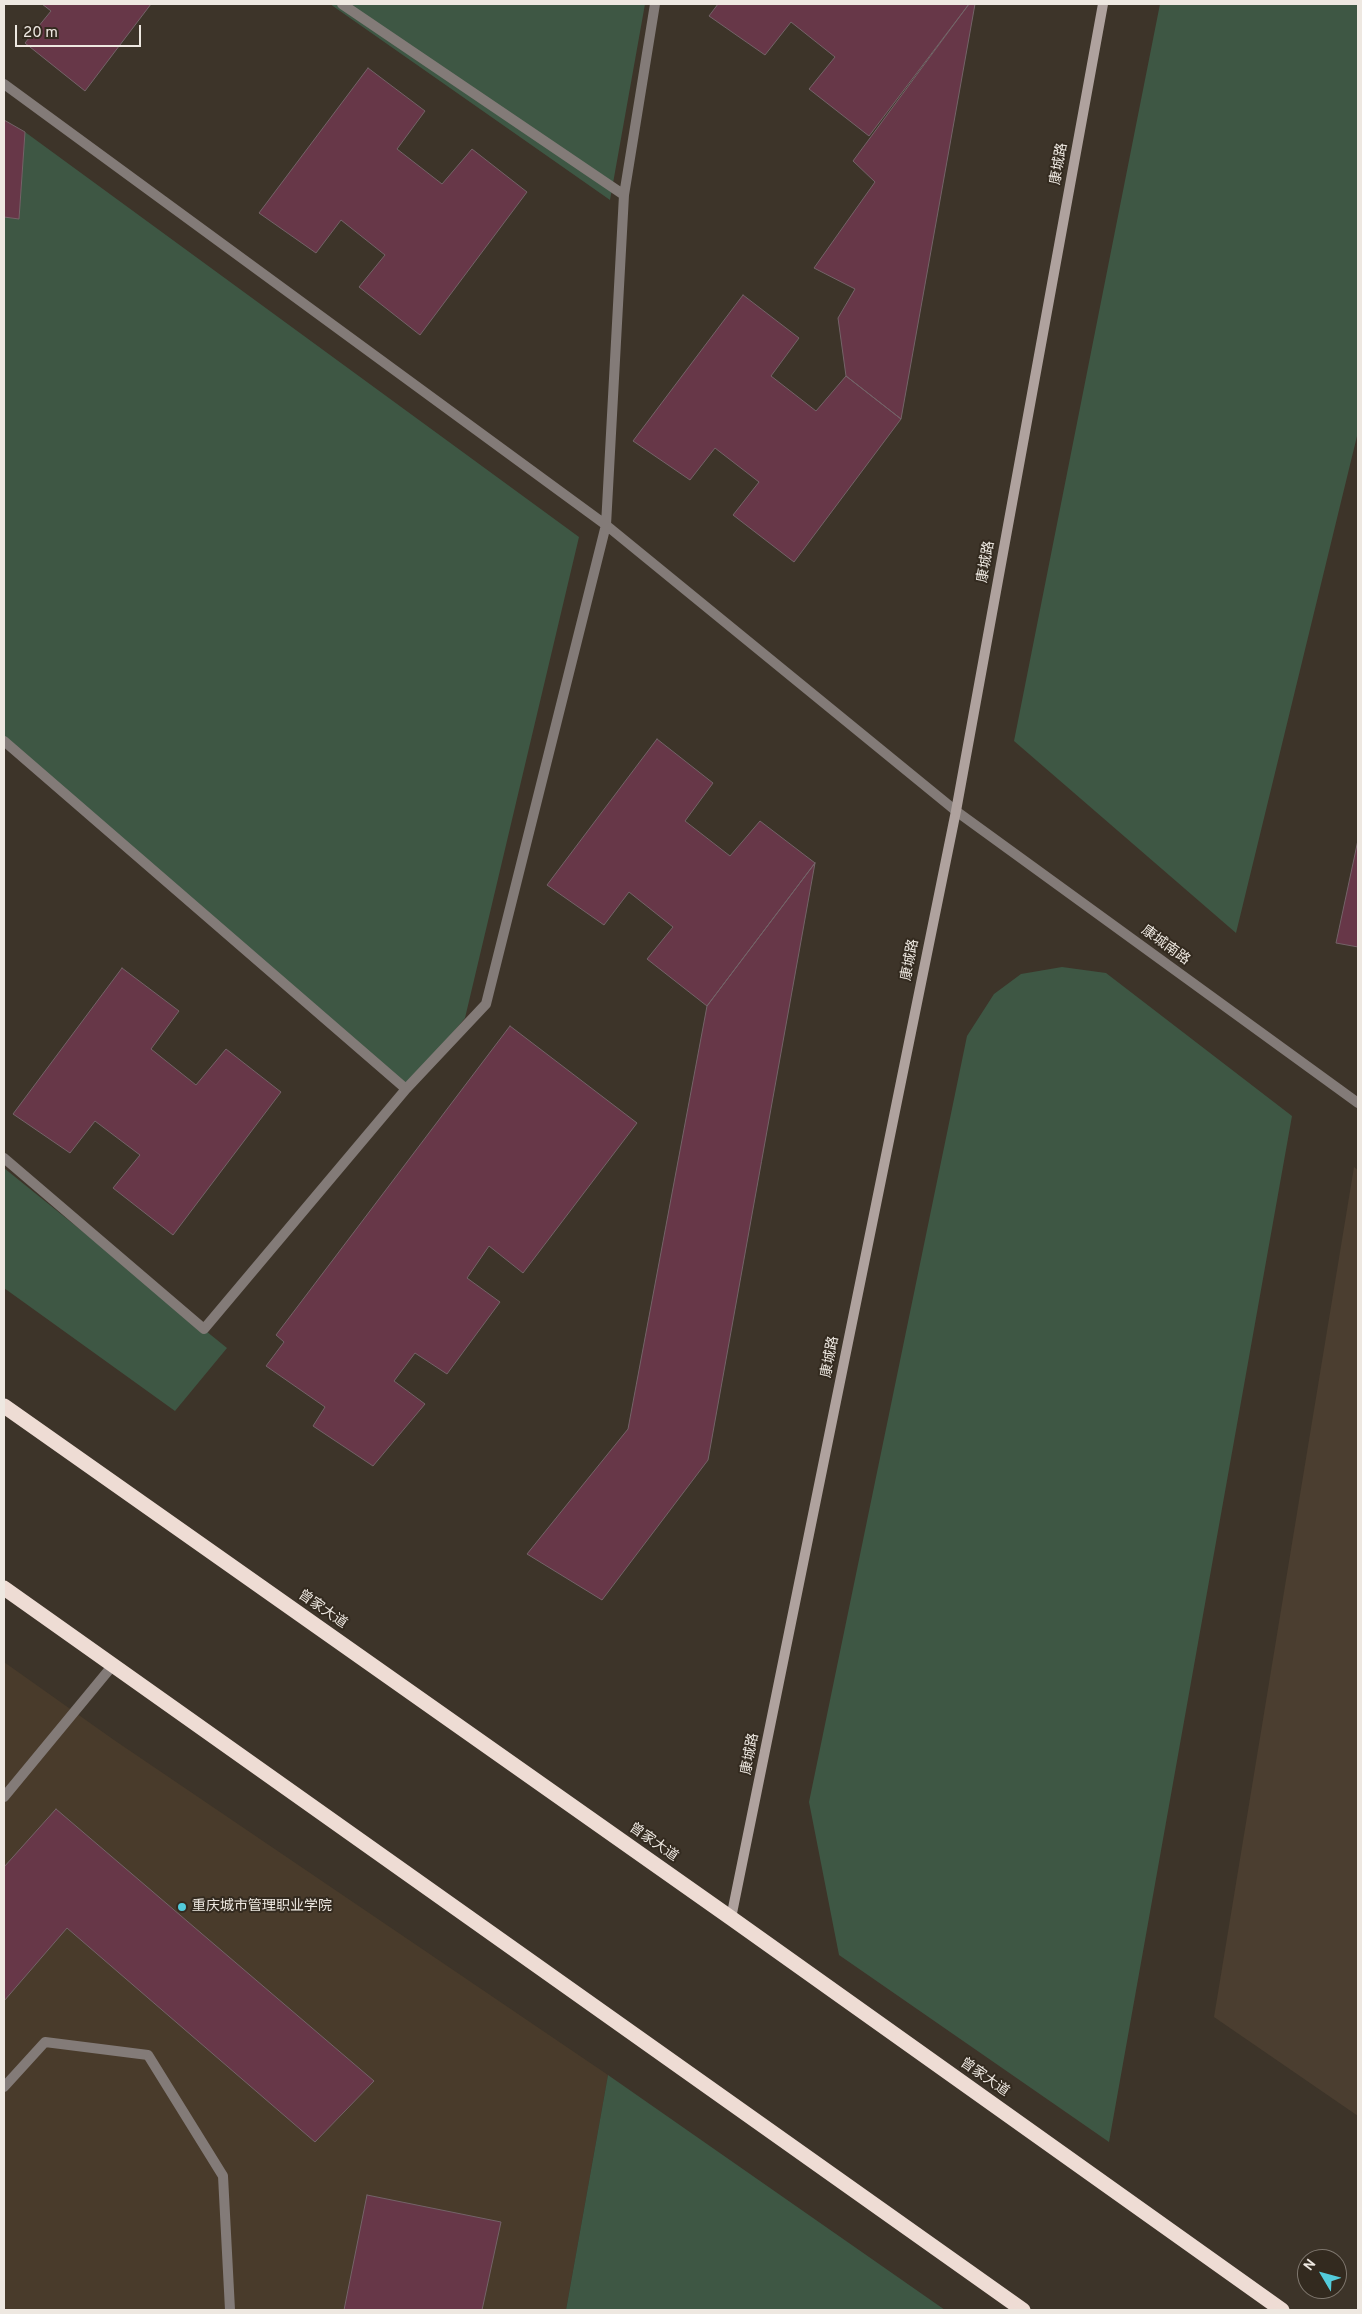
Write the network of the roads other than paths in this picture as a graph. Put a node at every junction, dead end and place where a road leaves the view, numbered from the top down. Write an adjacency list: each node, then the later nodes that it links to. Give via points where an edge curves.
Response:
1 (342, 4): 5 (street)
2 (655, 4): 5 (street)
3 (1103, 4): 8 (street, 康城路)
4 (4, 84): 6 (street, 康城南路)
5 (624, 196): 6 (street)
6 (606, 525): 8 (street, 康城南路); 9 (street, via 486,1004)
7 (4, 741): 9 (street)
8 (956, 811): 10 (street, 康城南路); 16 (street, 康城路)
9 (406, 1089): 11 (street, via 204,1329)
10 (1358, 1103)
11 (4, 1158)
12 (4, 1406): 16 (highway, 曾家大道)
13 (4, 1588): 14 (highway)
14 (113, 1665): 15 (street); 19 (highway)
15 (4, 1797)
16 (732, 1918): 20 (highway, 曾家大道)
17 (4, 2087): 18 (street, via 46,2042 148,2055 223,2176)
18 (230, 2310)
19 (1023, 2310)
20 (1282, 2310)

